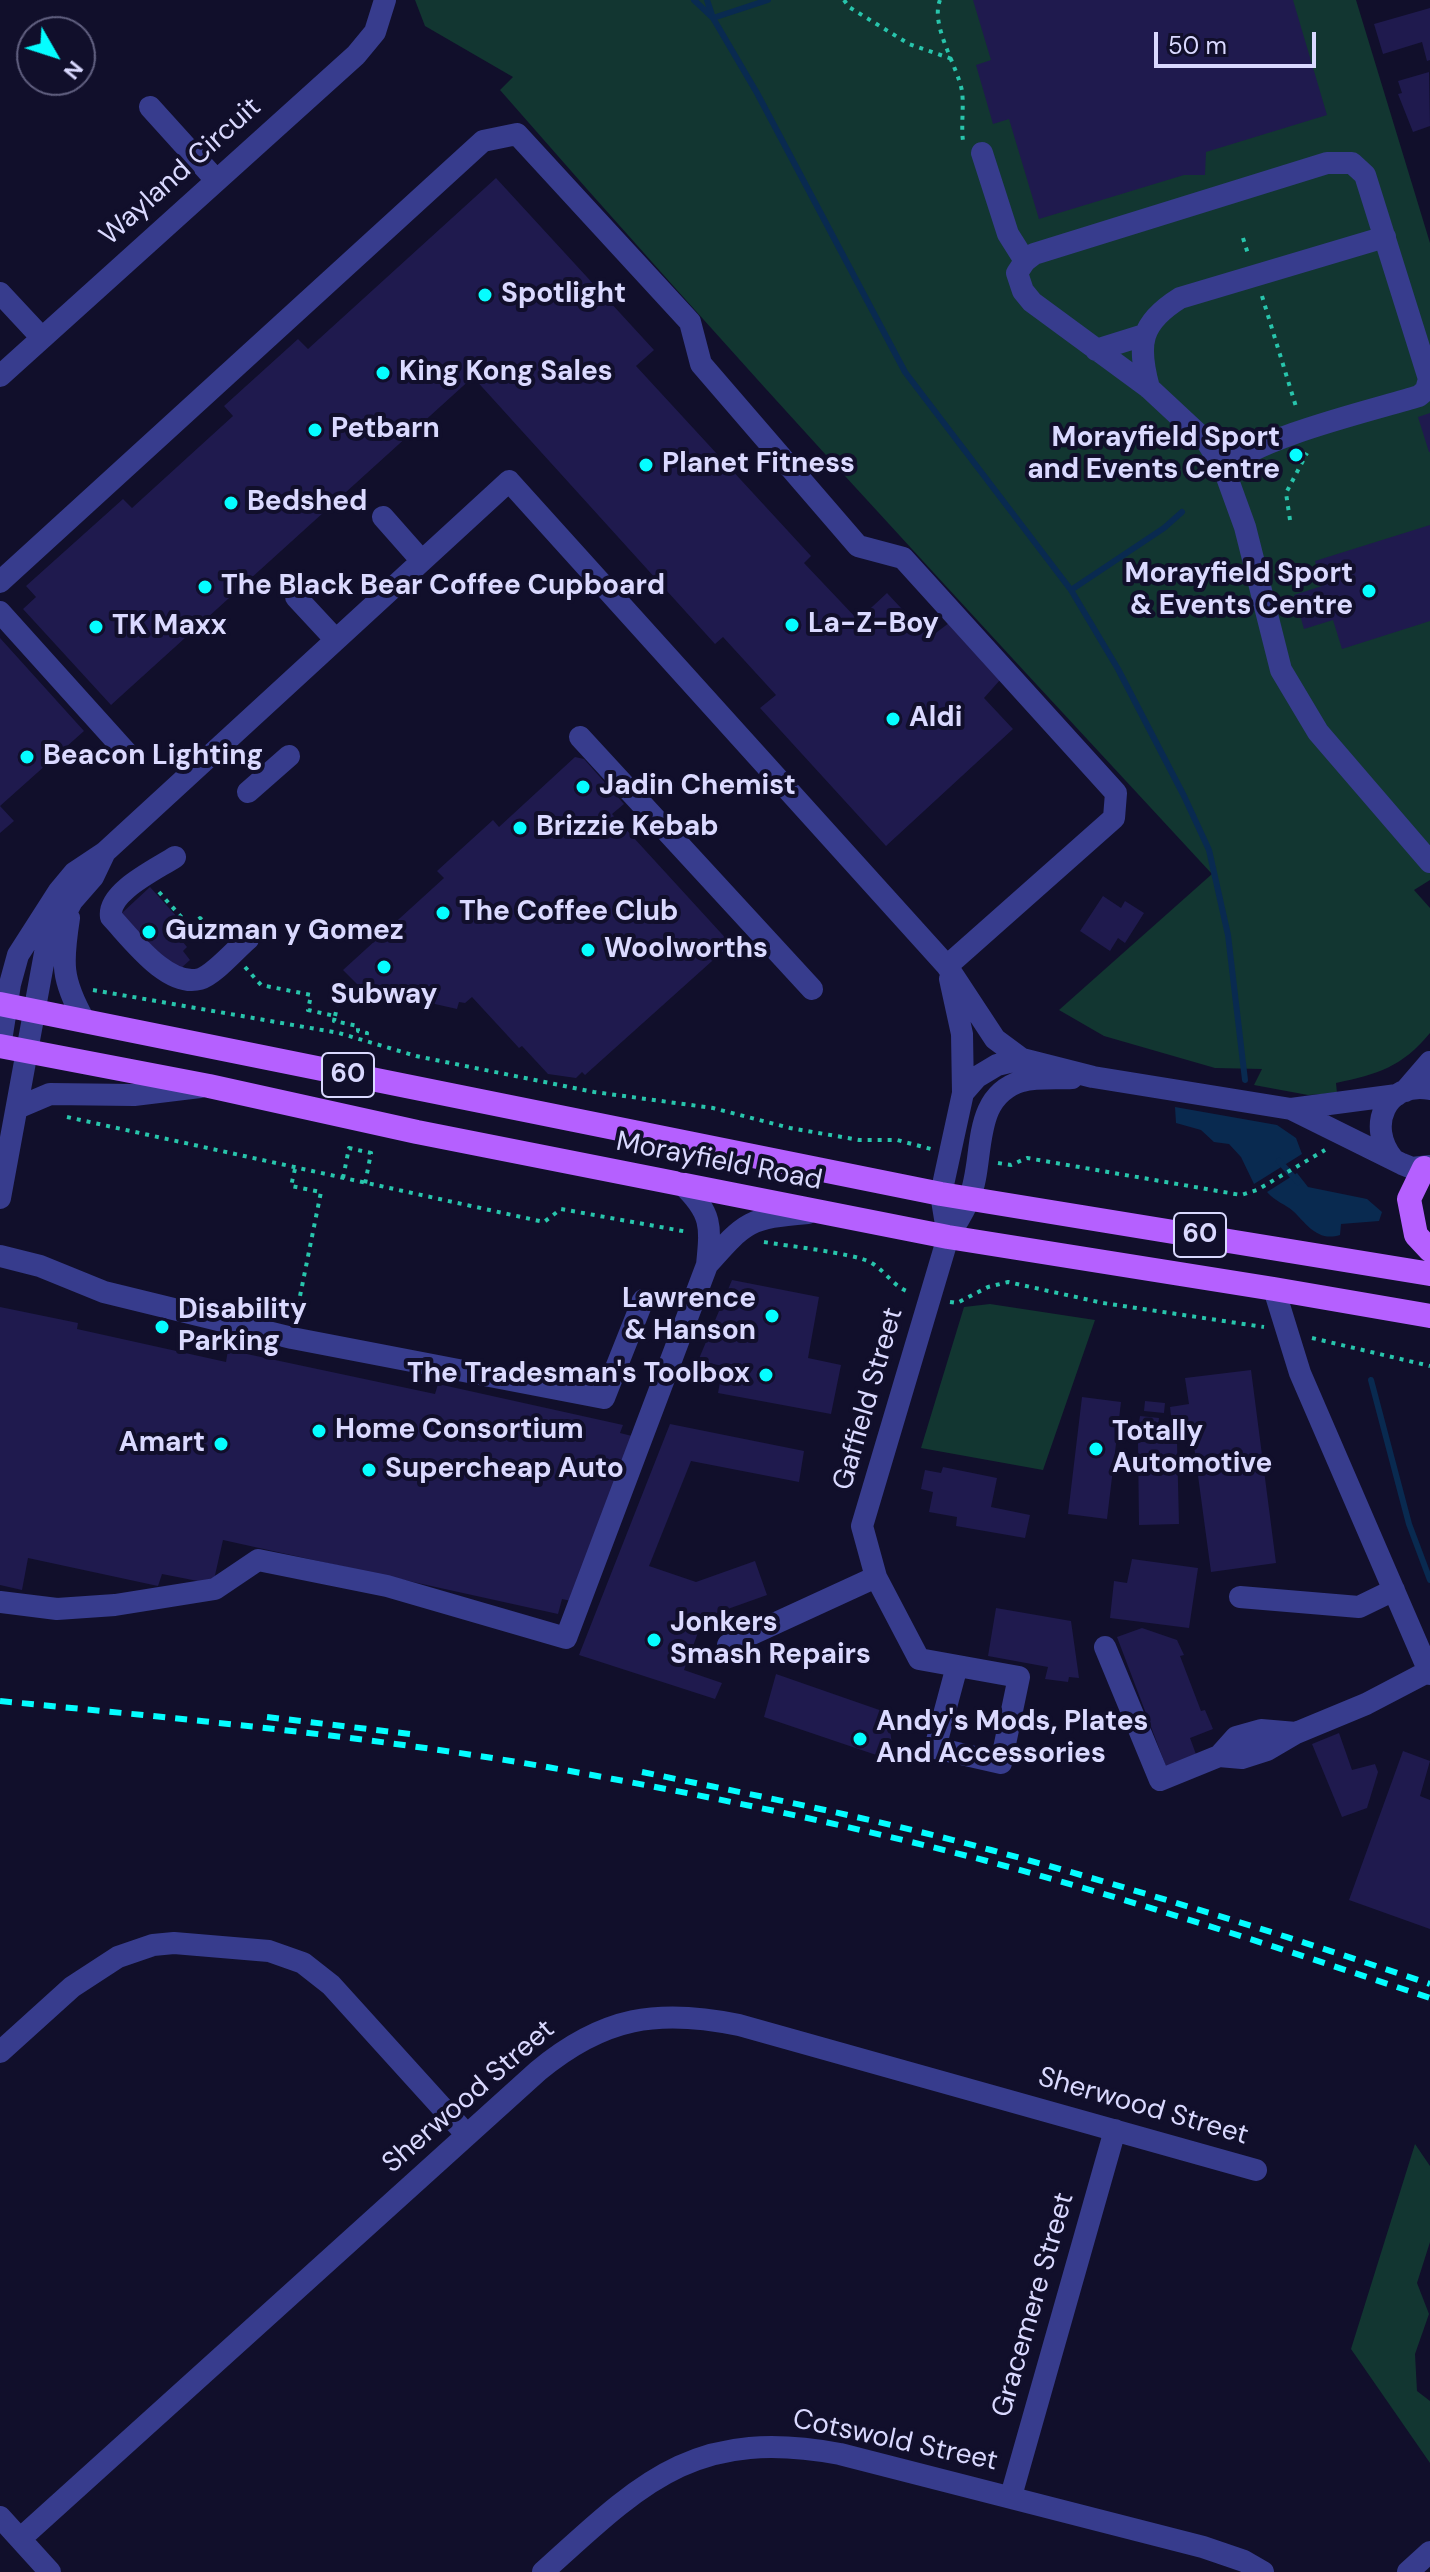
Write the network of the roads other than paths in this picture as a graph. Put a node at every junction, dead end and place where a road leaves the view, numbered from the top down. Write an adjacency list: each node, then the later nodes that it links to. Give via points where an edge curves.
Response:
1 (385, 0): 4 (street, Wayland Circuit, via 375,32 356,55)
2 (150, 107): 4 (street)
3 (973, 150): 6 (street)
4 (216, 180): 9 (street, Wayland Circuit)
5 (1385, 237): 6 (street, via 1360,167 1327,163); 8 (street, via 1180,298 1152,320); 13 (street, via 1429,379 1426,390 1246,453)
6 (1025, 261): 10 (street, via 1017,273 1023,291)
7 (0, 293): 9 (street)
8 (1144, 335): 10 (street); 12 (street)
9 (42, 338): 11 (street, Wayland Circuit)
10 (1096, 350): 12 (street)
11 (0, 376)
12 (1149, 388): 13 (street, via 1207,442)
13 (1224, 469): 26 (street, via 1245,527 1281,670 1318,732)
14 (383, 517): 15 (street)
15 (421, 560): 19 (street); 30 (street, via 509,481)
16 (0, 582): 30 (street, via 483,141 517,134 690,322 701,364 858,546 903,558 1116,793 1114,818)
17 (296, 597): 19 (street)
18 (0, 612): 21 (street)
19 (335, 639): 24 (street)
20 (580, 737): 31 (street)
21 (127, 753)
22 (289, 756): 23 (street)
23 (248, 792)
24 (104, 853): 27 (street, via 93,877); 29 (street, via 74,873)
25 (175, 857): 28 (street, via 123,891 112,903 111,917 171,975 200,979)
26 (1430, 862)
27 (72, 901): 33 (street, via 45,953); 34 (street, via 63,967)
28 (240, 946)
29 (9, 958): 32 (street)
30 (947, 966): 37 (street, via 995,1039); 42 (street, via 962,1034)
31 (812, 989)
32 (4, 1004): 33 (main road, Morayfield Road / 60); 35 (street)
33 (34, 1010): 34 (main road, Morayfield Road / 60); 36 (street)
34 (84, 1020): 49 (main road, Morayfield Road / 60)
35 (0, 1046): 36 (main road, Morayfield Road / 60)
36 (28, 1051): 40 (main road, Morayfield Road / 60); 44 (street)
37 (1022, 1059): 39 (street); 42 (street, via 997,1065)
38 (1430, 1062): 43 (street)
39 (1093, 1077): 45 (street); 51 (street, via 1024,1080 995,1099 986,1114)
40 (209, 1086): 44 (street, via 134,1095 50,1094); 48 (main road, Morayfield Road / 60)
41 (1430, 1089): 43 (street)
42 (963, 1093): 49 (street)
43 (1401, 1093): 45 (street); 46 (street, via 1382,1114 1380,1126)
44 (17, 1108): 50 (street)
45 (1291, 1109): 46 (street)
46 (1393, 1159): 47 (street)
47 (1427, 1167): 55 (main road, via 1409,1199 1416,1235)
48 (683, 1185): 52 (main road, Morayfield Road / 60); 53 (street)
49 (941, 1194): 51 (main road, Morayfield Road / 60); 54 (street)
50 (0, 1198)
51 (970, 1198): 54 (street); 57 (main road, Morayfield Road / 60)
52 (821, 1212): 53 (street, via 768,1217); 54 (main road, Morayfield Road / 60)
53 (721, 1236): 64 (street, via 566,1638 387,1586 258,1560 215,1589 57,1609)
54 (948, 1237): 58 (main road, Morayfield Road / 60); 61 (street, Gaffield Street, via 862,1526)
55 (1430, 1250)
56 (0, 1256): 59 (street, via 104,1292 292,1338 604,1398)
57 (1430, 1274)
58 (1274, 1289): 60 (main road, Morayfield Road / 60); 62 (street, via 1300,1373)
59 (643, 1300)
60 (1430, 1316)
61 (876, 1577): 65 (street); 67 (street, Gaffield Street, via 919,1659)
62 (1394, 1590): 63 (street, via 1359,1607); 68 (street)
63 (1240, 1597)
64 (0, 1602)
65 (728, 1645)
66 (1105, 1647): 68 (street, via 1160,1780 1219,1756 1242,1758 1267,1750)
67 (957, 1666): 67 (street, via 1019,1677 1001,1763 935,1748)
68 (1430, 1672)
69 (0, 2052): 71 (street, via 72,1987 118,1957 174,1943 269,1951 303,1963 331,1985)
70 (1115, 2130): 71 (street, Sherwood Street, via 739,2025 663,2016 621,2023 578,2041); 72 (street, Sherwood Street); 73 (street, Gracemere Street)
71 (467, 2135): 75 (street, Sherwood Street)
72 (1256, 2170)
73 (1011, 2496): 78 (street, Cotswold Street, via 814,2449 734,2449 658,2476 606,2514); 79 (street, Cotswold Street, via 1225,2553)
74 (0, 2517): 75 (street)
75 (20, 2539): 77 (street)
76 (1430, 2552): 80 (street)
77 (50, 2572)
78 (543, 2572)
79 (1263, 2572)
80 (1408, 2572)

